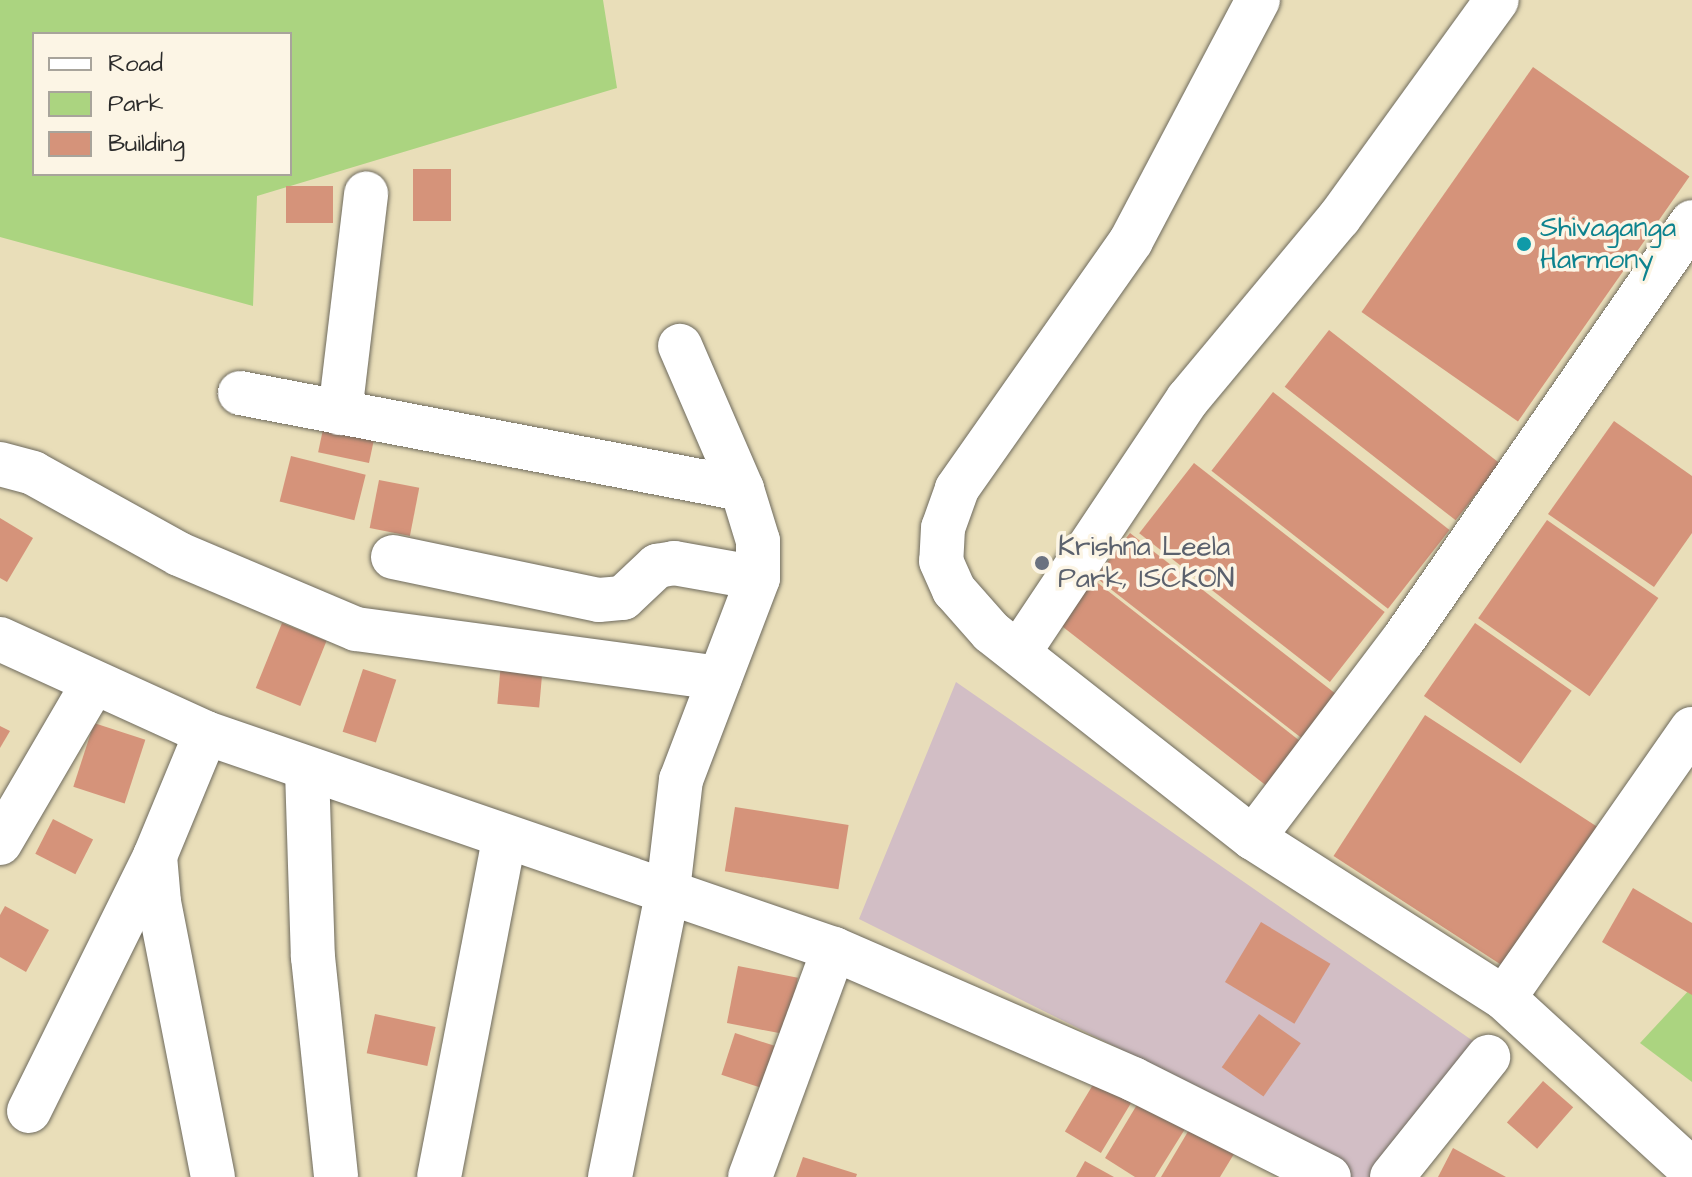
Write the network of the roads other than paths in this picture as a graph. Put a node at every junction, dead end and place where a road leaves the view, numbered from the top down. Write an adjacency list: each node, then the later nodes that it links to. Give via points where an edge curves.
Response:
1 (1258, 0): 13 (street, via 1131,241 957,489 943,528 941,561 954,590 991,632)
2 (1497, 0): 13 (street, via 1339,218 1188,399)
3 (366, 194): 7 (street)
4 (1692, 222): 20 (street, via 1403,640)
5 (680, 346): 9 (street)
6 (240, 393): 7 (street)
7 (340, 413): 9 (street)
8 (0, 464): 14 (street, via 33,473 179,554 356,629)
9 (742, 489): 11 (street, via 758,541)
10 (393, 557): 11 (street, via 599,600 623,598 657,566 674,563)
11 (758, 578): 14 (street)
12 (0, 639): 15 (street)
13 (1019, 652): 20 (street)
14 (720, 678): 23 (street, via 681,780)
15 (93, 684): 17 (street); 21 (street)
16 (1692, 729): 25 (street)
17 (206, 733): 18 (street); 22 (street)
18 (307, 770): 19 (street); 31 (street, via 313,957)
19 (504, 838): 23 (street); 32 (street)
20 (1253, 838): 25 (street)
21 (0, 843)
22 (155, 856): 27 (street); 30 (street, via 159,902)
23 (668, 890): 24 (street); 33 (street)
24 (834, 949): 28 (street, via 1133,1079); 34 (street)
25 (1504, 998): 29 (street)
26 (1488, 1057): 36 (street)
27 (29, 1111)
28 (1268, 1163): 35 (street)
29 (1692, 1170)
30 (213, 1177)
31 (336, 1177)
32 (439, 1177)
33 (610, 1177)
34 (750, 1177)
35 (1329, 1177)
36 (1392, 1177)

